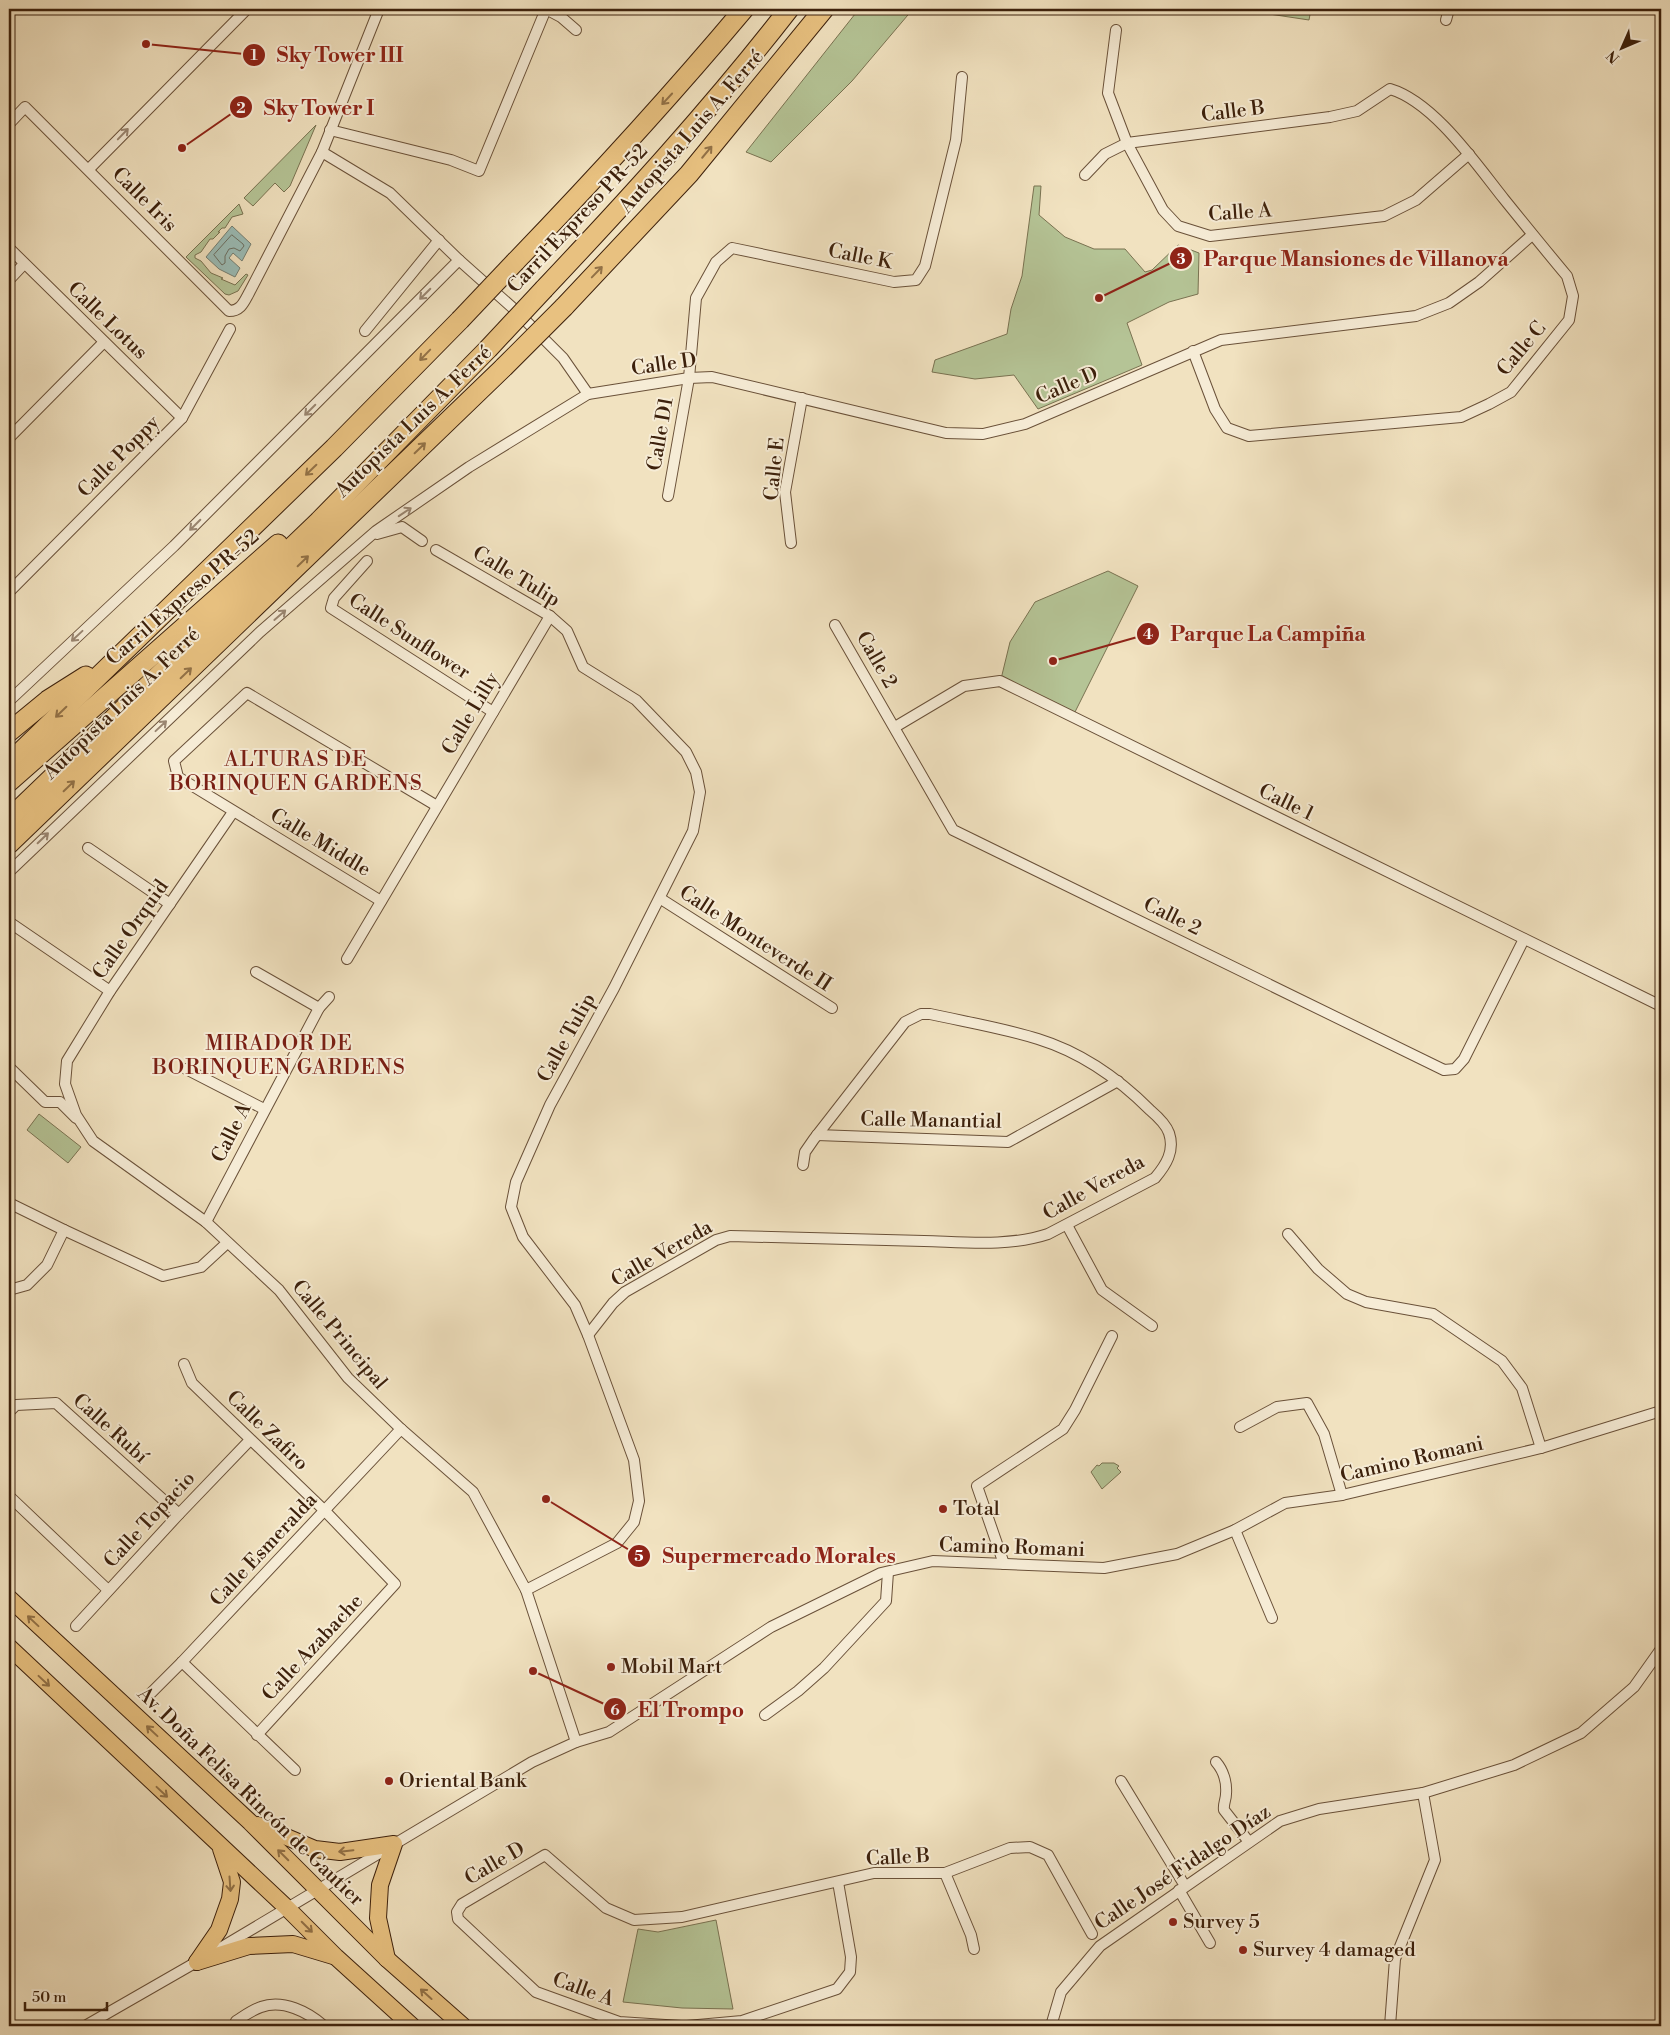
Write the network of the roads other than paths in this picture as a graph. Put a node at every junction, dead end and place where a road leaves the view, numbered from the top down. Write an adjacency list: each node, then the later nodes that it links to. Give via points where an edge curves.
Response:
1 (247, 9): 21 (street, one-way to 1)
2 (379, 9): 17 (street)
3 (546, 9): 9 (street); 17 (street, via 479,171 451,160)
4 (728, 9): 13 (highway)
5 (744, 9): 13 (highway, Autopista Luis A. Ferré)
6 (790, 9): 38 (highway, Carril Expreso PR-52, bridge, via 667,157 488,349)
7 (824, 9): 58 (highway, Autopista Luis A. Ferré, one-way to 7, bridge, via 564,307 689,174)
8 (1449, 9): 10 (street)
9 (563, 13): 11 (street)
10 (1446, 20)
11 (576, 30)
12 (1116, 30): 18 (street, Calle A, via 1108,93)
13 (693, 70): 48 (highway, Autopista Luis A. Ferré, one-way to 48, bridge, via 600,174 460,320 334,448)
14 (962, 77): 33 (street, Calle K, via 956,140 924,266 916,280 894,282 732,248 716,262 696,298)
15 (1390, 89): 18 (street, Calle B, via 1356,111 1330,117); 20 (street, Calle C, via 1404,93 1438,120)
16 (9, 124): 21 (street, Calle Iris, via 25,106)
17 (330, 130): 19 (street)
18 (1127, 143): 20 (street, Calle A, via 1163,210 1178,226 1210,236 1384,216 1416,200); 22 (street, Calle B, via 1105,154)
19 (322, 152): 21 (street, Calle Iris, via 236,311 229,311); 24 (street, via 390,193)
20 (1469, 154): 23 (street, Calle C)
21 (89, 169)
22 (1085, 175)
23 (1532, 235): 32 (street, Calle D, via 1479,282 1449,303 1416,316 1220,340); 32 (street, Calle C, via 1567,276 1573,296 1569,320 1510,392 1461,417 1249,436 1227,428 1214,409)
24 (439, 240): 26 (street); 30 (street)
25 (9, 248): 27 (street, Calle Lotus)
26 (459, 260): 34 (street, via 563,358); 49 (street, one-way to 49, via 174,546)
27 (24, 264): 28 (street); 31 (street, Calle Lotus)
28 (9, 280)
29 (230, 329): 36 (street, Calle Poppy)
30 (365, 331)
31 (104, 342): 36 (street, Calle Lotus); 37 (street)
32 (1193, 351): 35 (street, Calle D, via 1025,424 983,434 946,433)
33 (689, 378): 34 (street, Calle D); 35 (street, Calle D, via 712,377); 39 (street, Calle D1)
34 (588, 394): 40 (street, one-way to 34, via 469,468)
35 (802, 398): 42 (street, Calle E, via 785,492)
36 (182, 418): 45 (street, Calle Poppy)
37 (9, 438)
38 (389, 449): 54 (highway, Carril Expreso PR-52); 57 (highway, Carril Expreso PR-52, via 319,521)
39 (668, 496)
40 (369, 537): 41 (street, via 402,527); 60 (street, one-way to 40, via 260,632)
41 (422, 541)
42 (791, 543)
43 (436, 550): 46 (street, Calle Tulip)
44 (367, 561): 50 (street, Calle Sunflower, via 334,598 331,608)
45 (9, 592)
46 (550, 616): 50 (street, Calle Lilly); 61 (street, Calle Tulip, via 567,631 583,667 636,700 686,752 696,772 700,792 693,831)
47 (835, 625): 51 (street, Calle 2)
48 (121, 653): 52 (highway, via 48,700); 53 (highway, Autopista Luis A. Ferré, one-way to 53)
49 (9, 701)
50 (493, 712): 55 (street, Calle Lilly)
51 (895, 727): 65 (street, Calle 1, via 964,686 1000,682); 65 (street, Calle 2, via 953,830 1444,1070 1455,1068 1464,1059)
52 (9, 732)
53 (9, 762)
54 (9, 782)
55 (437, 806): 56 (street, Calle Middle, via 247,693 174,761 178,778); 62 (street, Calle Lilly)
56 (233, 812): 62 (street, Calle Middle); 63 (street, Calle Orquid)
57 (9, 818)
58 (9, 844)
59 (88, 848): 63 (street)
60 (9, 872)
61 (660, 899): 72 (street, Calle Monteverde II); 89 (street, Calle Tulip, via 550,1105 516,1182 511,1207 523,1236 575,1305)
62 (381, 901): 66 (street, Calle Lilly)
63 (170, 904): 68 (street, Calle Orquid)
64 (9, 922): 68 (street)
65 (1524, 939): 70 (street, Calle 1)
66 (347, 958)
67 (256, 972): 71 (street)
68 (110, 991): 75 (street, Calle Orquid, via 66,1062)
69 (329, 997): 71 (street, Calle A)
70 (1661, 1006)
71 (319, 1008): 77 (street, Calle A)
72 (832, 1008)
73 (9, 1067): 78 (street, via 45,1102 60,1102)
74 (186, 1069): 77 (street)
75 (66, 1070): 78 (street, Calle Principal, via 65,1084)
76 (1118, 1081): 79 (street, Calle Manantial, via 1008,1142); 79 (street, Calle Vereda, via 1088,1061 1039,1039 921,1014 905,1022); 83 (street, Calle Vereda, via 1161,1120 1169,1133 1170,1157 1155,1178)
77 (264, 1109): 82 (street, Calle A)
78 (83, 1126): 82 (street, Calle Principal, via 93,1141)
79 (817, 1135): 80 (street, Calle Vereda, via 805,1152)
80 (803, 1165)
81 (9, 1203): 84 (street)
82 (206, 1222): 86 (street, Calle Principal)
83 (1067, 1225): 88 (street, via 1102,1290); 89 (street, Calle Vereda, via 1021,1242 730,1236 716,1240 625,1292)
84 (64, 1230): 86 (street, via 163,1276 201,1267); 87 (street, via 47,1265 27,1285)
85 (1288, 1234): 97 (street, via 1318,1269 1347,1294 1366,1302 1433,1314 1502,1361 1522,1388)
86 (227, 1243): 95 (street, Calle Principal, via 279,1290 348,1378)
87 (9, 1290)
88 (1152, 1326)
89 (588, 1335): 107 (street, Calle Tulip, via 634,1460 639,1501 634,1522 617,1543)
90 (1112, 1336): 103 (street, via 1063,1429 977,1486)
91 (184, 1364): 96 (street, Calle Zafiro, via 192,1383)
92 (1661, 1411): 97 (street, Camino Romani)
93 (9, 1412): 101 (street, Calle Rubí, via 16,1405 56,1403)
94 (1240, 1427): 98 (street, via 1277,1406 1307,1403 1324,1434)
95 (401, 1429): 100 (street, Calle Esmeralda); 107 (street, Calle Principal, via 472,1492)
96 (250, 1440): 100 (street, Calle Zafiro); 101 (street, Calle Topacio)
97 (1541, 1448): 98 (street, Camino Romani)
98 (1342, 1495): 102 (street, Camino Romani, via 1286,1503)
99 (9, 1496): 106 (street)
100 (325, 1511): 105 (street, Calle Zafiro); 113 (street, Calle Esmeralda)
101 (179, 1514): 106 (street, Calle Topacio)
102 (1235, 1530): 103 (street, Camino Romani, via 1178,1554 1104,1568); 109 (street)
103 (1004, 1564): 104 (street, Camino Romani, via 933,1561)
104 (888, 1572): 115 (street, via 886,1601 824,1668); 117 (street, Camino Romani, via 771,1627 609,1732)
105 (395, 1584): 116 (street, Calle Azabache)
106 (108, 1590): 110 (street, Calle Topacio)
107 (526, 1590): 117 (street, Calle Principal)
108 (9, 1598): 122 (main road, Av. Doña Felisa Rincón de Gautier, one-way to 108)
109 (1272, 1618)
110 (76, 1626)
111 (9, 1647): 123 (main road, one-way to 123)
112 (1661, 1649): 121 (street, Calle José Fidalgo Díaz, via 1634,1687 1581,1733 1514,1765)
113 (182, 1662): 114 (street, Calle Esmeralda); 116 (street)
114 (151, 1693)
115 (766, 1715)
116 (257, 1735): 119 (street)
117 (576, 1742): 125 (street, Camino Romani, via 532,1762)
118 (1216, 1762): 124 (street, via 1225,1779 1224,1810)
119 (295, 1770)
120 (1121, 1781): 129 (street)
121 (1423, 1793): 124 (street, Calle José Fidalgo Díaz, via 1319,1808 1280,1820); 147 (street, via 1435,1860 1395,1959)
122 (250, 1822): 125 (main road, one-way to 122, via 340,1852 315,1849); 130 (main road, Av. Doña Felisa Rincón de Gautier, one-way to 122)
123 (213, 1840): 132 (main road); 138 (main road, one-way to 138, via 222,1851 232,1882 230,1898 218,1930)
124 (1249, 1842): 129 (street, Calle José Fidalgo Díaz)
125 (394, 1844): 130 (street, Camino Romani); 137 (main road, via 380,1885 378,1918)
126 (545, 1855): 128 (street, Calle B, via 606,1908 634,1920 682,1917); 131 (street, Calle D)
127 (945, 1873): 128 (street, Calle B, via 874,1873); 133 (street, Calle B, via 1010,1848 1030,1847 1048,1855); 135 (street)
128 (838, 1882): 145 (street, via 851,1957 850,1972 837,1989 742,2021)
129 (1182, 1888): 134 (street); 146 (street, Calle José Fidalgo Díaz, via 1100,1946 1060,1992)
130 (311, 1894): 132 (street, Camino Romani); 137 (main road, Av. Doña Felisa Rincón de Gautier)
131 (462, 1904): 144 (street, Calle A, via 457,1912 458,1918 536,1992 618,2022)
132 (287, 1908): 136 (main road, one-way to 136); 138 (street, Camino Romani)
133 (1092, 1934)
134 (1210, 1943)
135 (974, 1949)
136 (336, 1956): 138 (main road, via 293,1944 267,1945 249,1946); 142 (main road)
137 (387, 1959): 143 (main road, Av. Doña Felisa Rincón de Gautier, one-way to 137)
138 (197, 1962): 139 (street, Camino Romani)
139 (85, 2026)
140 (235, 2026): 141 (street, via 236,2021 262,2006 287,2006 312,2015)
141 (324, 2026)
142 (412, 2026)
143 (463, 2026)
144 (681, 2026)
145 (687, 2026)
146 (1051, 2026)
147 (1390, 2026)

